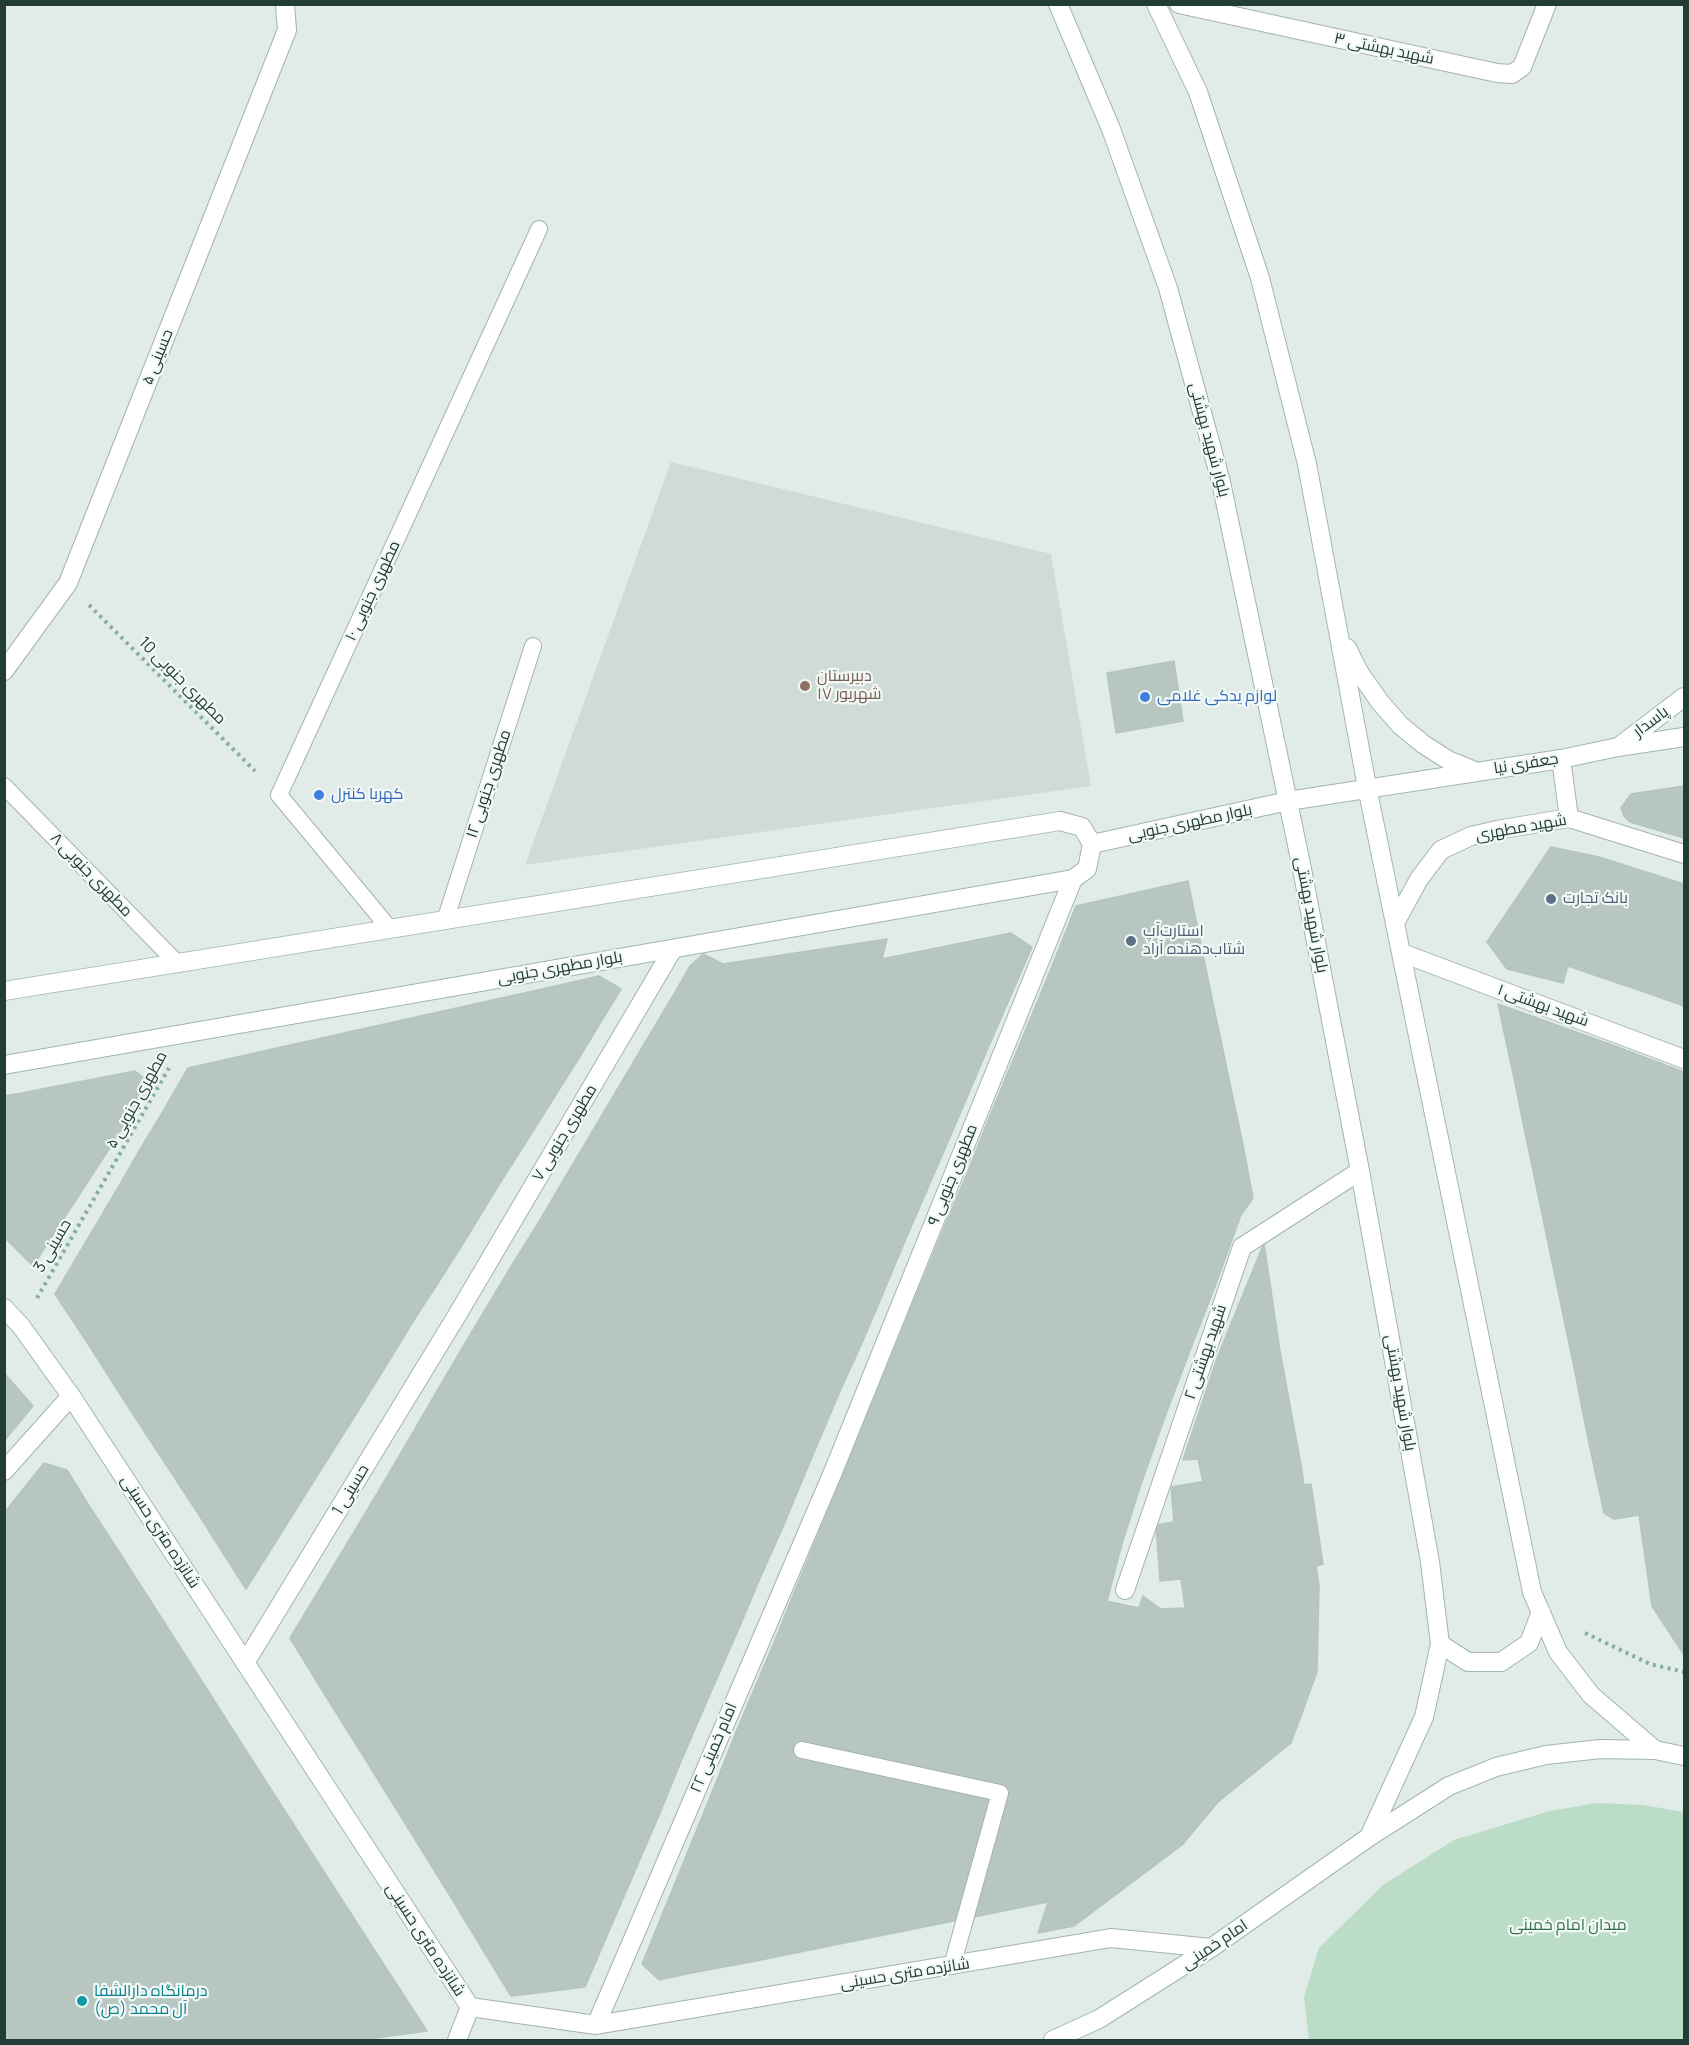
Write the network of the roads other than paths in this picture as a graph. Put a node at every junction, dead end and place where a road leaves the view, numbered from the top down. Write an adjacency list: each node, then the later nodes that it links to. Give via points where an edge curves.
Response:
1 (285, 4): 9 (street, حسینی ۵, via 287,30 68,584)
2 (1058, 4): 17 (street, بلوار شهید بهشتی, via 1111,129 1168,288 1221,482)
3 (1156, 4): 7 (street, via 1198,92 1260,278 1307,464)
4 (1179, 4): 5 (street, شهید بهشتی ۳, via 1512,74 1522,67)
5 (1547, 4)
6 (539, 229): 24 (lane, مطهری جنوبی ۱۰, via 279,795)
7 (1333, 603): 14 (street, via 1343,639 1380,702 1423,744); 16 (street)
8 (533, 646): 22 (lane, مطهری جنوبی ۱۲)
9 (4, 671)
10 (1684, 697): 12 (street, پاسدار)
11 (1684, 737): 12 (street, جعفری نیا)
12 (1618, 747): 13 (street, جعفری نیا)
13 (1561, 759): 14 (street, جعفری نیا); 18 (street)
14 (1476, 772): 16 (street, جعفری نیا)
15 (4, 786): 27 (lane, مطهری جنوبی ۸)
16 (1366, 787): 17 (street, جعفری نیا); 23 (street)
17 (1288, 801): 19 (street, بلوار مطهری جنوبی); 31 (street, بلوار شهید بهشتی)
18 (1569, 818): 20 (street, شهید مطهری); 23 (street, شهید مطهری, via 1471,836 1441,850 1419,879)
19 (1092, 844): 21 (street, via 1087,868); 22 (street, via 1082,827 1060,821)
20 (1684, 854)
21 (1073, 879): 25 (street, بلوار مطهری جنوبی); 36 (street, مطهری جنوبی ۹)
22 (445, 921): 24 (street)
23 (1395, 923): 26 (street)
24 (390, 930): 27 (street)
25 (673, 949): 30 (street, بلوار مطهری جنوبی); 33 (street, مطهری جنوبی ۷)
26 (1402, 953): 29 (street, شهید بهشتی ۱); 38 (street, via 1532,1592)
27 (178, 964): 28 (street)
28 (4, 991)
29 (1684, 1059)
30 (4, 1065)
31 (1360, 1171): 37 (street, شهید بهشتی ۲, via 1242,1247); 39 (street, بلوار شهید بهشتی, via 1430,1562)
32 (4, 1308): 34 (street, شانزده متری حسینی)
33 (456, 1317): 40 (street, حسینی 1)
34 (71, 1395): 35 (street); 40 (street, شانزده متری حسینی)
35 (4, 1471)
36 (833, 1472): 48 (street, امام خمینی ۲۲)
37 (1125, 1590)
38 (1541, 1612): 39 (street, via 1529,1643 1501,1662 1468,1662); 42 (street, via 1558,1652 1591,1695)
39 (1440, 1644): 44 (street, بلوار شهید بهشتی, via 1425,1717)
40 (245, 1663): 47 (street, شانزده متری حسینی)
41 (802, 1750): 46 (lane, via 1000,1793)
42 (1655, 1750): 43 (street); 44 (street, via 1601,1749 1546,1755 1496,1767 1449,1786)
43 (1684, 1756)
44 (1369, 1837): 45 (street, امام خمینی)
45 (1211, 1948): 46 (street, شانزده متری حسینی, via 1111,1938); 50 (street, امام خمینی, via 1099,2019)
46 (951, 1966): 48 (street, شانزده متری حسینی)
47 (470, 2007): 48 (street, شانزده متری حسینی); 49 (street)
48 (596, 2025)
49 (457, 2040)
50 (1053, 2040)

